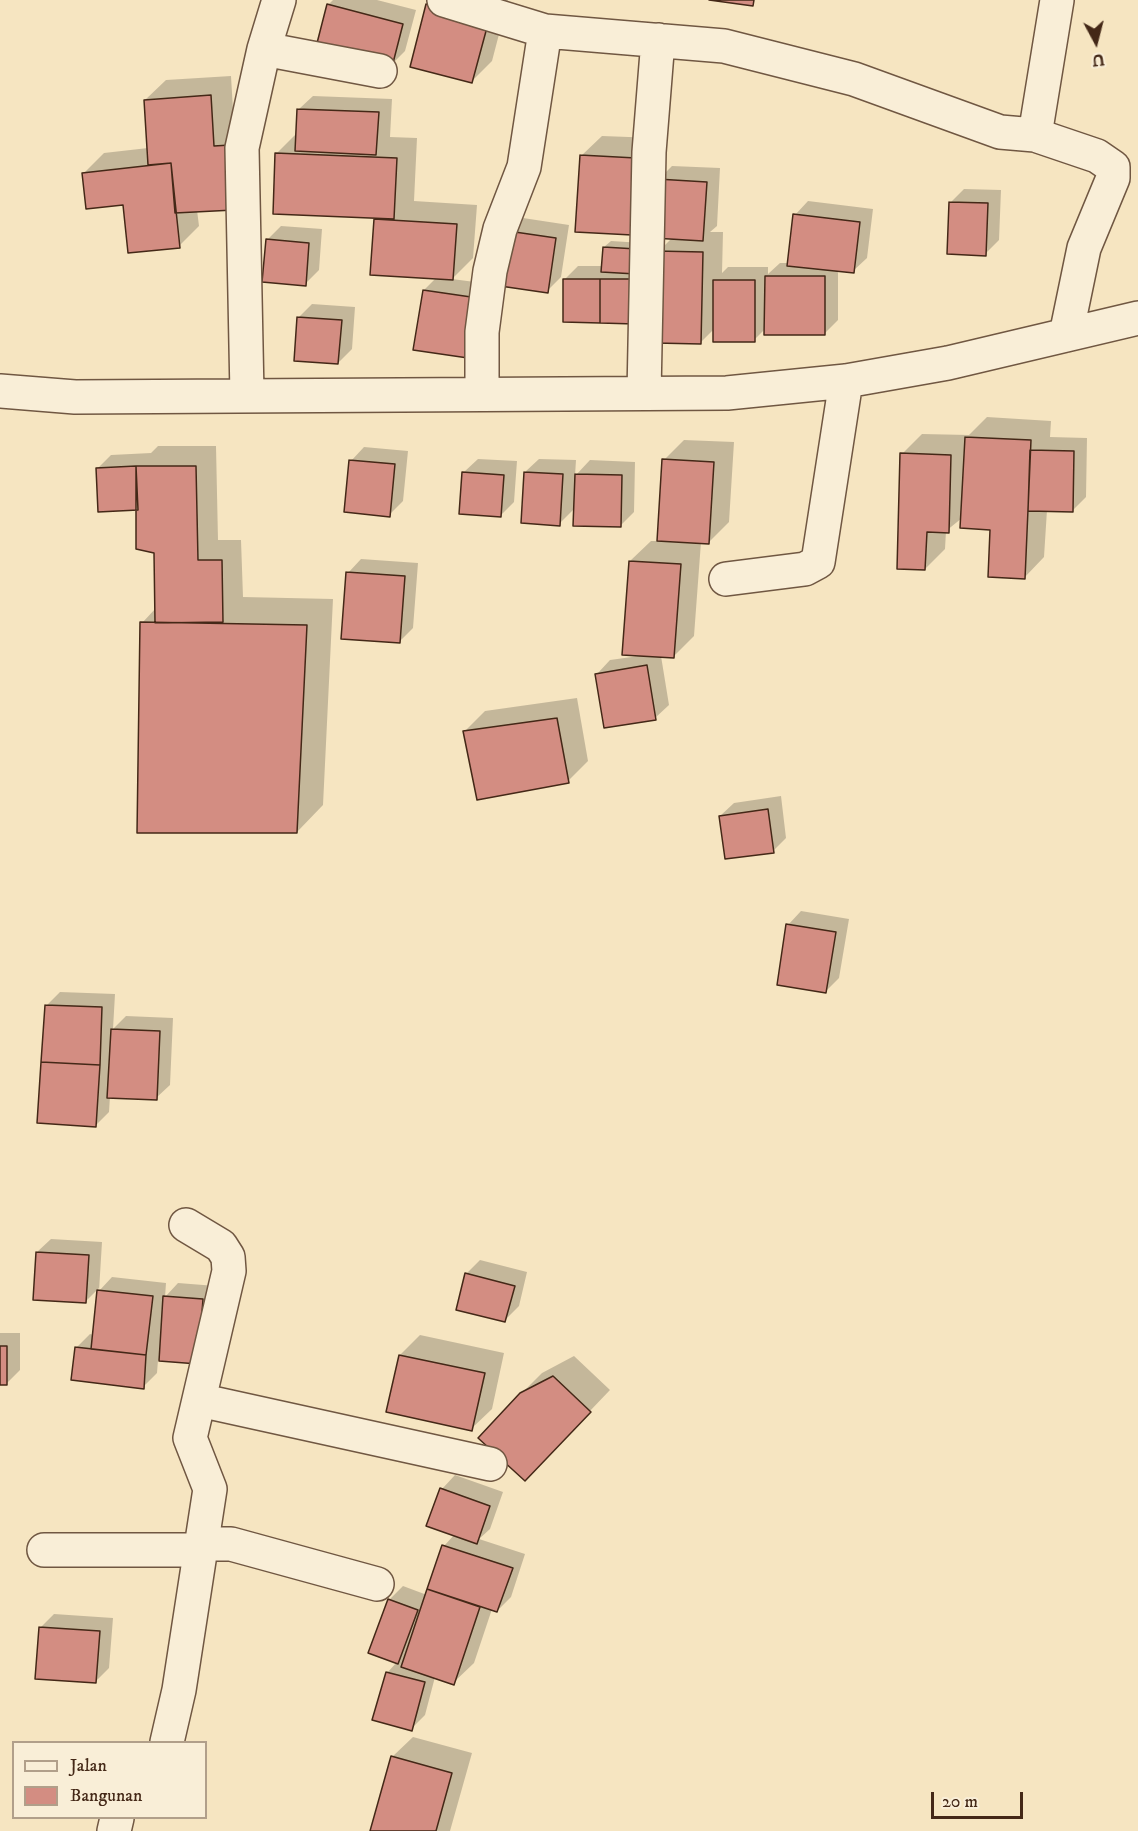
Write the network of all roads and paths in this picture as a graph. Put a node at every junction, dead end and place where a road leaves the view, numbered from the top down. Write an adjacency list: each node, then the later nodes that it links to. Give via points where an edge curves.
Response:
1 (279, 0): 6 (street)
2 (444, 0): 4 (street)
3 (1058, 0): 8 (street)
4 (545, 31): 5 (street); 13 (street, via 524,167 500,229 490,271 482,332)
5 (658, 40): 8 (street, via 724,46 854,80 1000,132); 14 (street, via 649,153)
6 (264, 49): 7 (street); 15 (street, via 242,148)
7 (380, 72)
8 (1035, 135): 10 (street, via 1097,156 1113,167 1113,177 1083,248)
9 (1138, 318): 10 (street)
10 (1066, 335): 11 (street, via 948,363)
11 (846, 381): 14 (street, via 727,393); 16 (street, via 818,562 805,569)
12 (0, 391): 15 (street, via 75,397)
13 (482, 392): 14 (street); 15 (street)
14 (644, 393)
15 (247, 395)
16 (726, 579)
17 (186, 1225): 18 (street, via 222,1246 228,1257 229,1271)
18 (199, 1400): 19 (street); 20 (street, via 190,1438 210,1489)
19 (490, 1464)
20 (202, 1547): 21 (street); 22 (street, via 231,1544); 23 (street)
21 (44, 1550)
22 (377, 1584)
23 (167, 1741)

